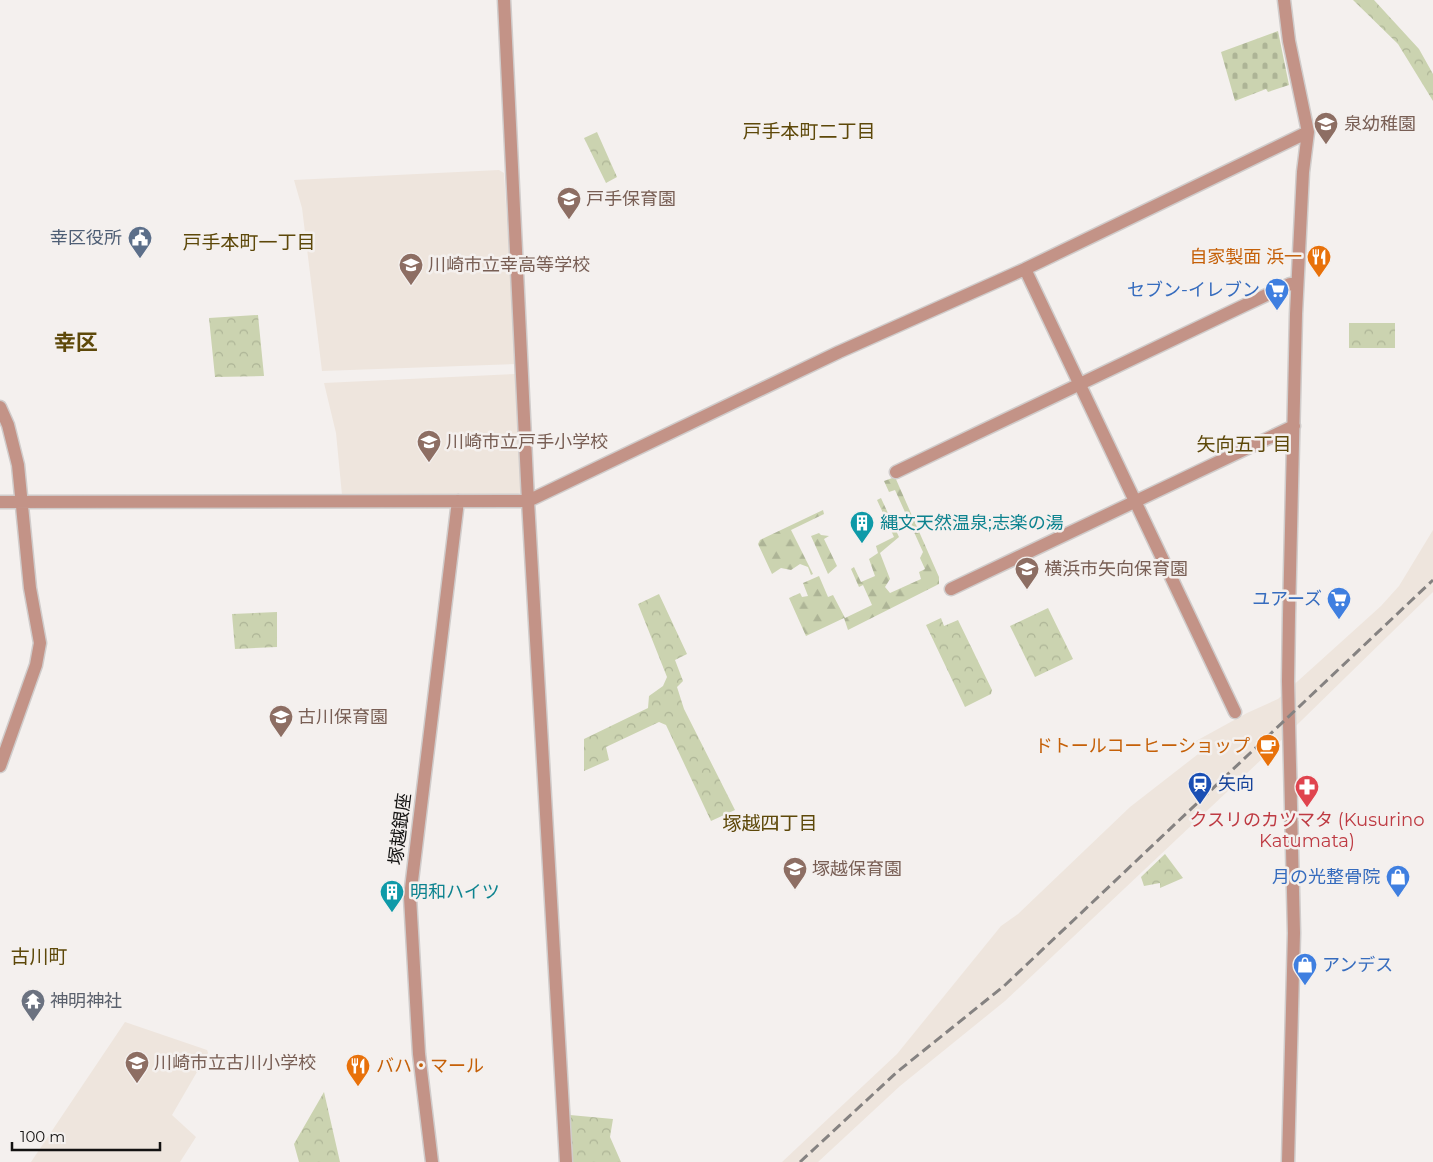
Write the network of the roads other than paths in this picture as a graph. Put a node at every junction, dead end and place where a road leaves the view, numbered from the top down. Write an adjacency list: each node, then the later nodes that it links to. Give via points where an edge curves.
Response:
1 (504, 0): 10 (street)
2 (1284, 0): 3 (street)
3 (1308, 132): 4 (street); 5 (street)
4 (1025, 269): 6 (street); 10 (street, via 839,352)
5 (1298, 284): 6 (street, via 1290,284); 8 (street)
6 (1079, 384): 9 (street); 12 (street)
7 (0, 407): 14 (street, via 18,465)
8 (1294, 426): 12 (street); 20 (street, via 1288,681 1294,933)
9 (896, 472)
10 (528, 500): 11 (street); 19 (street)
11 (458, 501): 14 (street); 18 (street, 塚越銀座, via 410,897 419,1054)
12 (1134, 501): 15 (street); 16 (street)
13 (0, 502): 14 (street)
14 (22, 502): 17 (street, via 30,588 40,643 36,665)
15 (952, 589)
16 (1234, 712)
17 (0, 766)
18 (432, 1162)
19 (566, 1162)
20 (1288, 1162)

